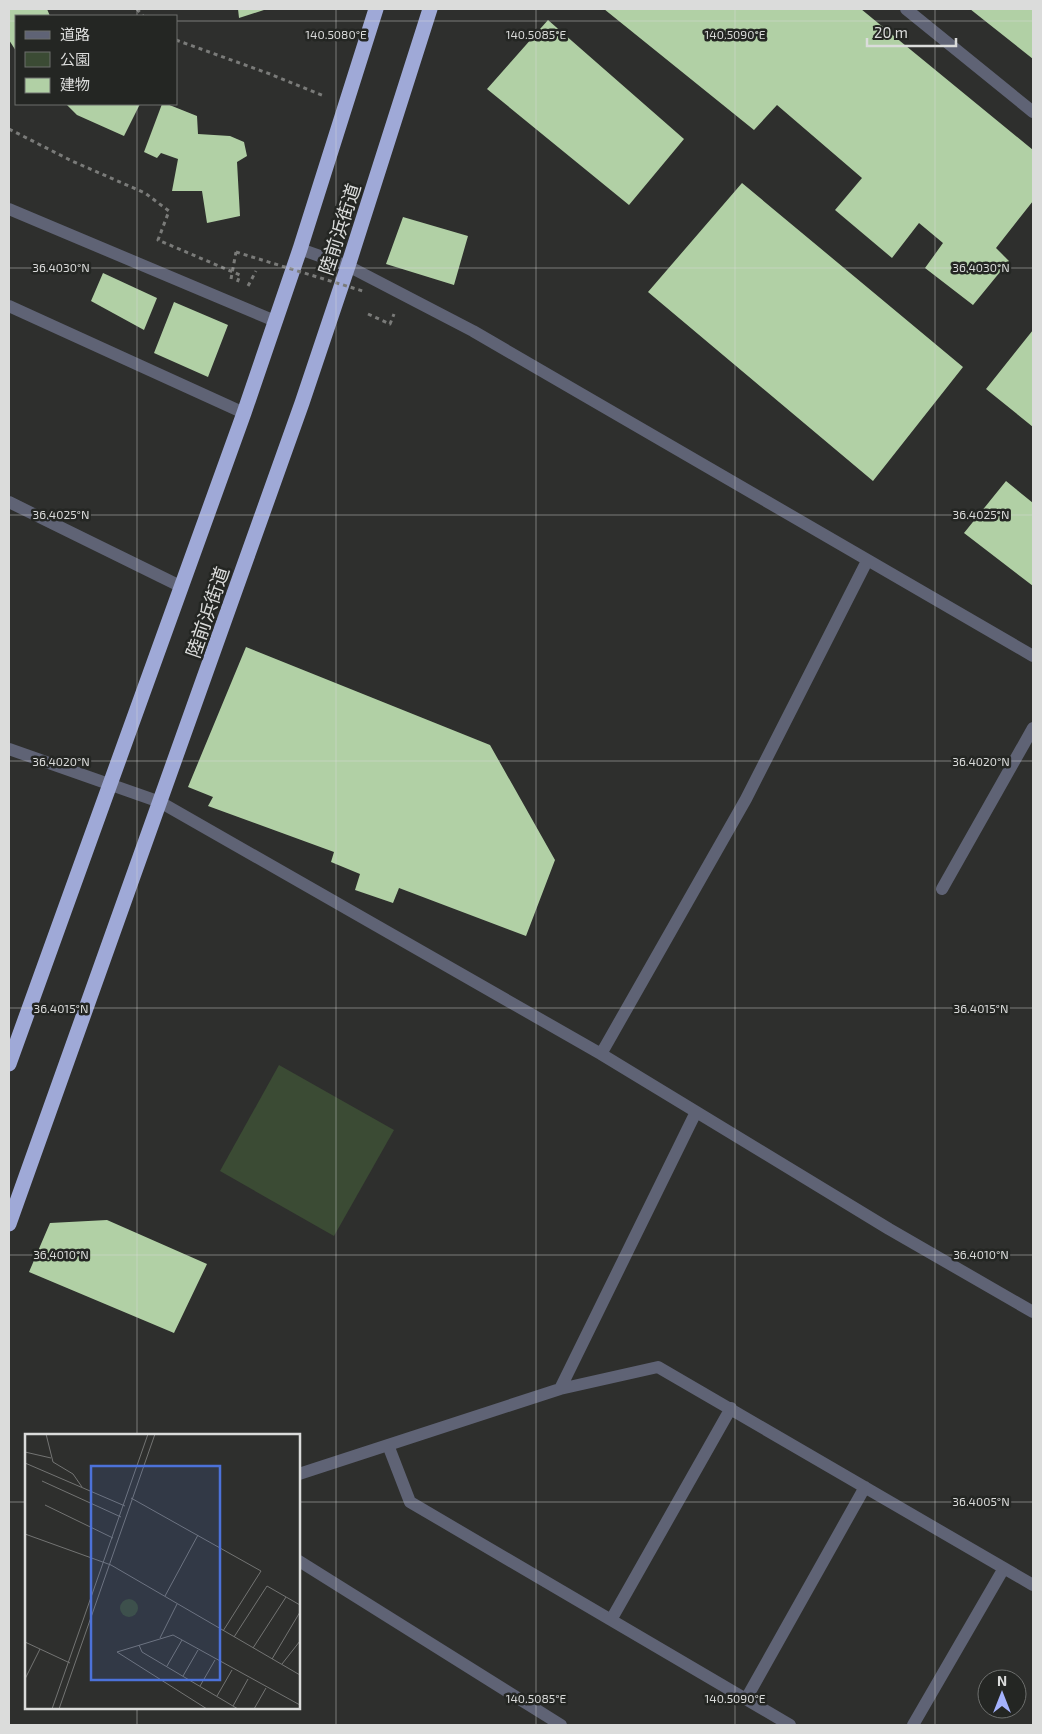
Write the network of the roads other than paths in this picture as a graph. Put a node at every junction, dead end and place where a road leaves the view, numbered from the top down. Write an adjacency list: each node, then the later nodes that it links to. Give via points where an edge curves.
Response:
1 (376, 9): 6 (highway, 陸前浜街道)
2 (430, 9): 7 (highway, 陸前浜街道)
3 (906, 9): 4 (street)
4 (1033, 112)
5 (9, 209): 9 (street)
6 (300, 249): 7 (street); 9 (highway, 陸前浜街道)
7 (348, 266): 12 (street, via 473,331); 18 (highway, 陸前浜街道)
8 (9, 306): 10 (street)
9 (275, 321): 10 (highway, 陸前浜街道)
10 (244, 413): 13 (highway, 陸前浜街道)
11 (9, 502): 13 (street)
12 (867, 561): 14 (street); 20 (street, via 746,799)
13 (182, 587): 17 (highway, 陸前浜街道)
14 (1033, 656)
15 (1033, 728): 19 (street)
16 (9, 749): 17 (street)
17 (110, 786): 18 (street); 21 (highway, 陸前浜街道)
18 (160, 802): 20 (street); 23 (highway, 陸前浜街道)
19 (942, 889)
20 (601, 1054): 22 (street)
21 (9, 1064)
22 (696, 1112): 24 (street); 25 (street)
23 (9, 1224)
24 (1033, 1312)
25 (560, 1389): 26 (street, via 658,1366); 27 (street)
26 (731, 1408): 29 (street); 33 (street)
27 (388, 1445): 28 (street); 33 (street, via 410,1502)
28 (300, 1474)
29 (865, 1487): 31 (street); 34 (street)
30 (300, 1562): 35 (street)
31 (1004, 1568): 32 (street); 37 (street)
32 (1033, 1585)
33 (611, 1620): 34 (street)
34 (746, 1699): 36 (street)
35 (560, 1725)
36 (790, 1725)
37 (913, 1725)

